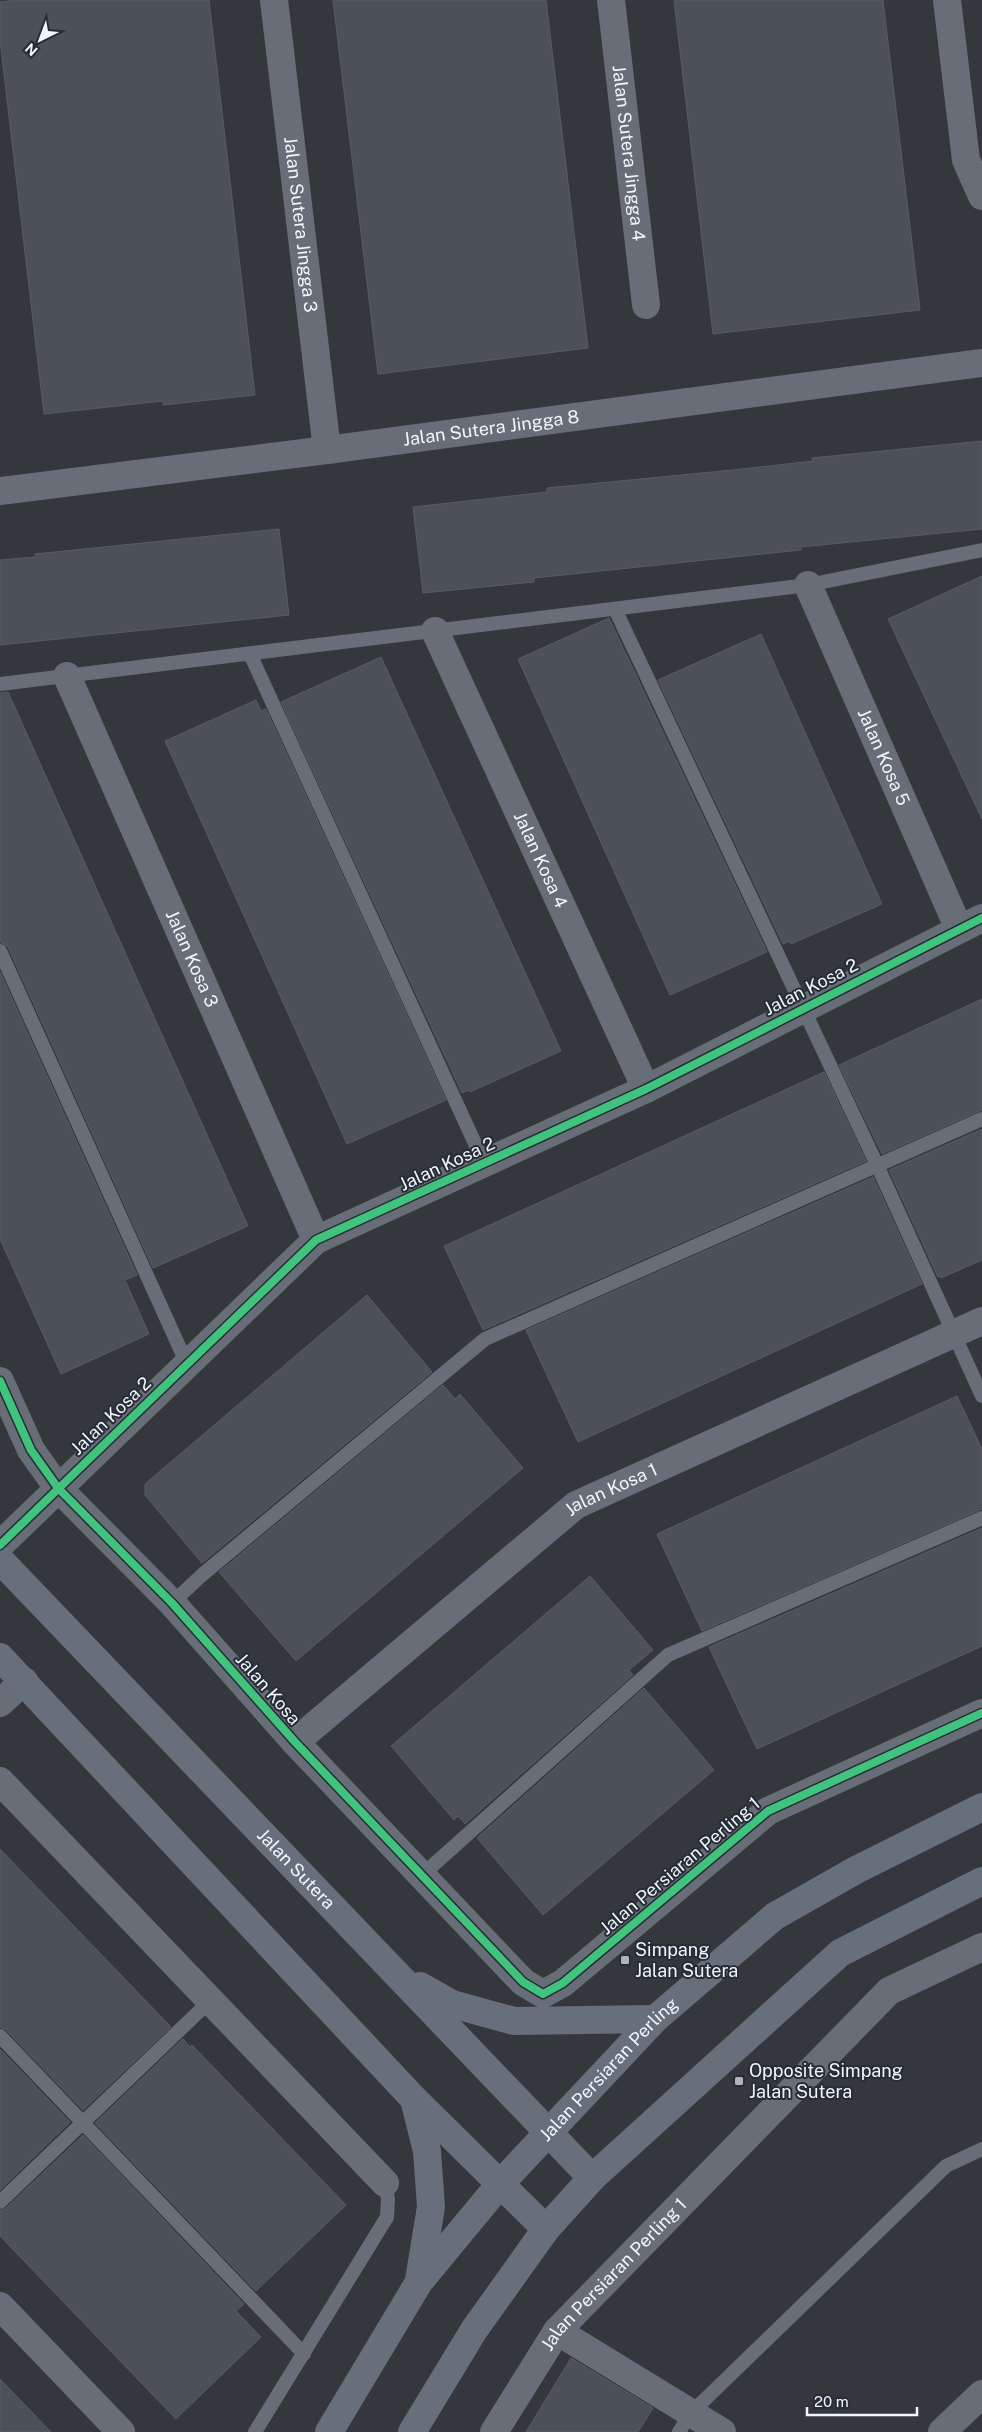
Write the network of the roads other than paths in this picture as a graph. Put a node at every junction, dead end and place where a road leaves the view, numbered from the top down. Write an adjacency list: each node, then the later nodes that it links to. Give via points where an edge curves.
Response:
1 (274, 0): 7 (street, Jalan Sutera Jingga 3)
2 (610, 0): 5 (street, Jalan Sutera Jingga 4)
3 (947, 0): 4 (street, via 966,160)
4 (982, 196)
5 (646, 305)
6 (982, 362): 7 (street, Jalan Sutera Jingga 8)
7 (327, 450): 8 (street, Jalan Sutera Jingga 8)
8 (0, 491)
9 (982, 550): 10 (lane)
10 (808, 585): 11 (lane); 16 (street, Jalan Kosa 5)
11 (614, 609): 12 (lane); 18 (lane)
12 (435, 631): 13 (lane); 19 (street, Jalan Kosa 4)
13 (250, 654): 14 (lane); 21 (lane)
14 (67, 676): 15 (lane); 23 (street, Jalan Kosa 3)
15 (0, 684)
16 (971, 923): 18 (street, Jalan Kosa 2)
17 (0, 951): 26 (lane)
18 (802, 1009): 19 (street, Jalan Kosa 2); 22 (lane)
19 (646, 1089): 21 (street, Jalan Kosa 2)
20 (982, 1119): 22 (lane)
21 (484, 1163): 23 (street, Jalan Kosa 2)
22 (878, 1167): 25 (lane); 33 (lane, via 485,1339)
23 (316, 1240): 26 (street, Jalan Kosa 2)
24 (982, 1321): 25 (street, Jalan Kosa 1)
25 (953, 1334): 28 (lane); 38 (street, Jalan Kosa 1, via 576,1505)
26 (187, 1364): 29 (street, Jalan Kosa 2)
27 (0, 1381): 29 (street, Jalan Kosa, via 31,1450)
28 (982, 1396)
29 (58, 1488): 31 (street, Jalan Kosa 2); 33 (street, Jalan Kosa)
30 (982, 1518): 41 (lane, via 668,1655)
31 (0, 1544)
32 (0, 1560): 44 (main road, Jalan Sutera)
33 (172, 1603): 38 (street, Jalan Kosa)
34 (0, 1657): 35 (main road)
35 (24, 1681): 36 (street); 49 (main road)
36 (0, 1703)
37 (982, 1713): 45 (street, Jalan Persiaran Perling 1, via 768,1811 563,1983)
38 (295, 1742): 41 (street, Jalan Kosa)
39 (0, 1781): 46 (street)
40 (982, 1807): 47 (main road, Jalan Persiaran Perling, via 856,1870 775,1916)
41 (421, 1876): 45 (street, Jalan Kosa, via 523,1982)
42 (982, 1881): 53 (main road, via 840,1953)
43 (982, 1947): 60 (street, Jalan Persiaran Perling 1, via 889,1991)
44 (397, 1972): 47 (main road, via 452,2004 514,2021); 51 (main road, Jalan Sutera)
45 (543, 1994)
46 (211, 2000): 50 (lane); 54 (street)
47 (655, 2018): 51 (main road, Jalan Persiaran Perling)
48 (0, 2036): 50 (lane)
49 (414, 2099): 55 (main road); 58 (main road, via 427,2150 431,2207)
50 (82, 2123): 56 (lane); 61 (lane)
51 (548, 2134): 53 (main road, Jalan Sutera); 55 (main road, Jalan Persiaran Perling)
52 (982, 2149): 63 (lane, via 946,2166)
53 (592, 2178): 57 (main road)
54 (385, 2183): 61 (lane, via 387,2217)
55 (500, 2183): 57 (main road); 58 (main road, Jalan Persiaran Perling)
56 (0, 2202)
57 (546, 2229): 67 (main road, via 474,2330)
58 (419, 2282): 66 (main road, Jalan Persiaran Perling)
59 (0, 2306): 64 (street)
60 (557, 2331): 63 (street); 68 (street, Jalan Persiaran Perling 1)
61 (304, 2354): 65 (lane)
62 (982, 2394): 70 (street)
63 (685, 2422): 69 (street)
64 (121, 2432)
65 (255, 2432)
66 (329, 2432)
67 (412, 2432)
68 (494, 2432)
69 (722, 2432)
70 (942, 2432)

